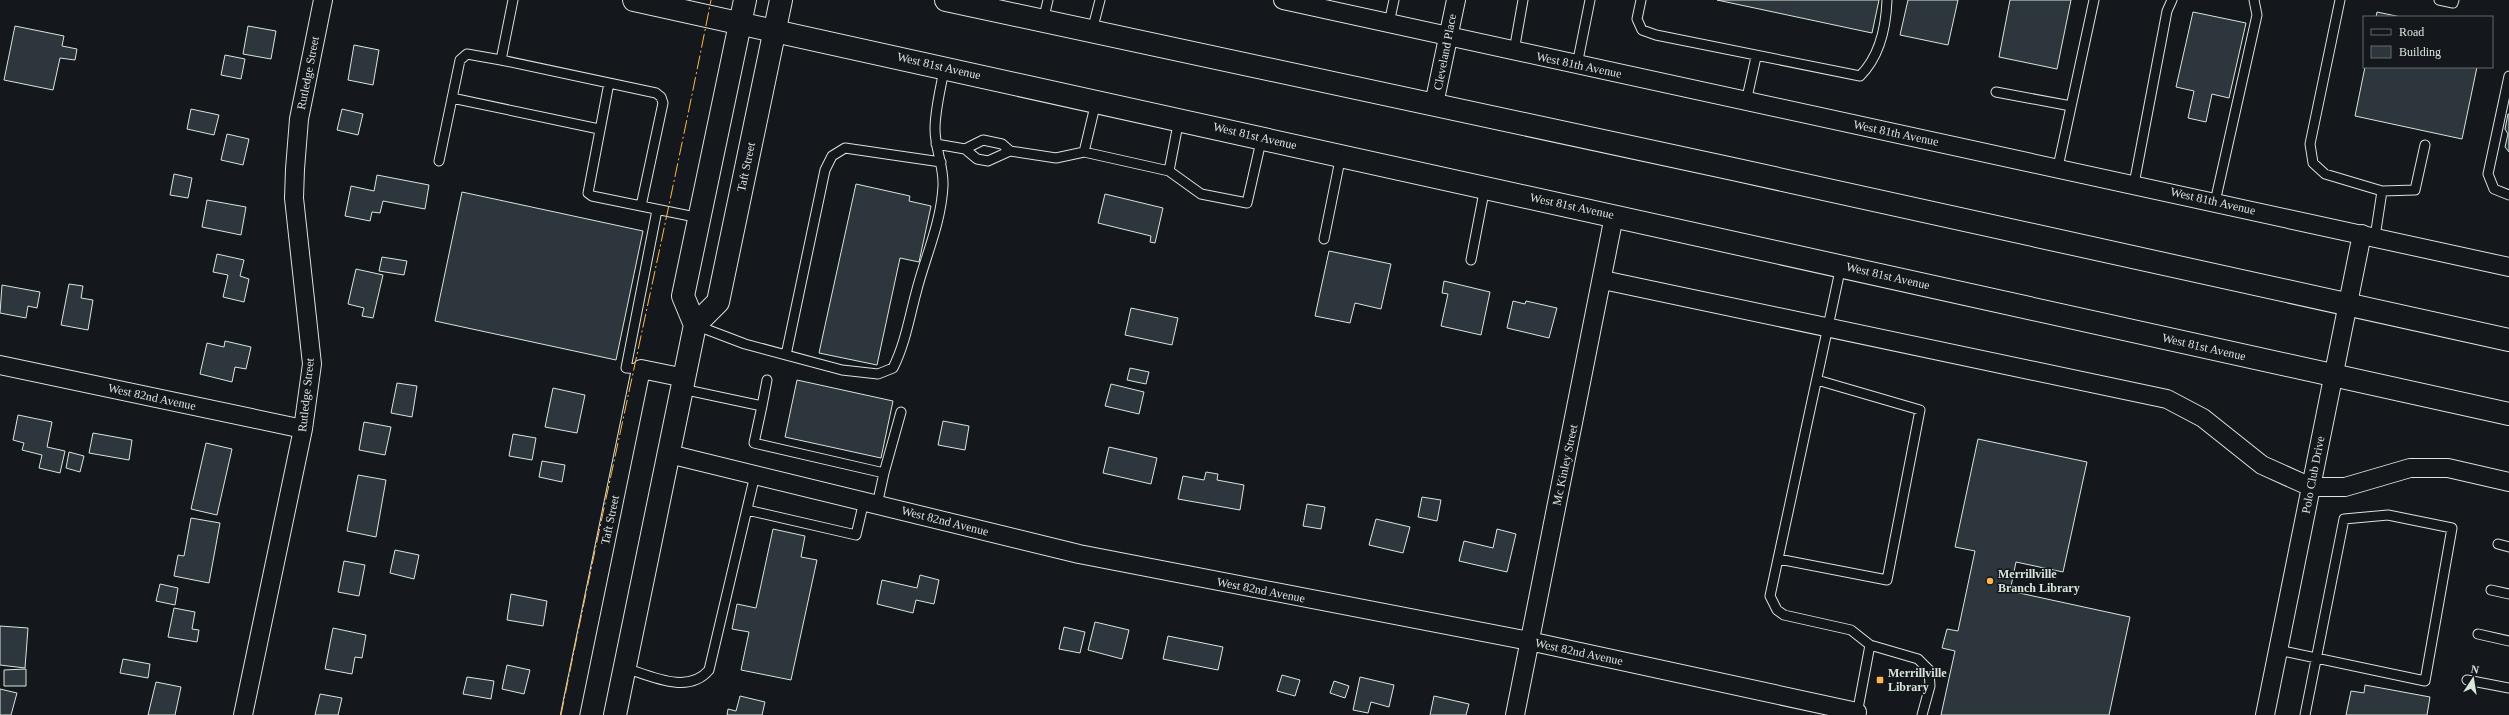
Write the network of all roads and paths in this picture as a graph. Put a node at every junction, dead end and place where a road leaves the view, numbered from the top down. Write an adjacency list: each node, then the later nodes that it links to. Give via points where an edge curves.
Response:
1 (323, 0): 84 (street, Rutledge Street, via 299,119 294,169 294,198 312,364)
2 (513, 0): 31 (lane)
3 (634, 0): 24 (main road, West 81st Avenue)
4 (745, 0): 24 (main road)
5 (781, 0): 26 (main road, Taft Street)
6 (946, 0): 21 (main road)
7 (1100, 0): 27 (lane)
8 (1284, 0): 22 (street, West 81th Avenue)
9 (1394, 0): 25 (lane)
10 (1456, 0): 28 (street, Cleveland Place)
11 (1523, 0): 29 (lane)
12 (1590, 0): 32 (lane)
13 (1641, 0): 30 (lane, via 1637,19 1642,30)
14 (1887, 0): 30 (lane, via 1886,15 1874,60 1860,76)
15 (2094, 0): 41 (lane)
16 (2172, 0): 55 (lane, via 2167,11)
17 (2254, 0): 59 (lane, via 2257,15)
18 (2340, 0): 57 (lane, via 2310,144 2314,163 2325,174)
19 (2439, 0): 20 (lane, via 2454,3)
20 (2454, 0)
21 (969, 2): 23 (main road)
22 (1336, 6): 25 (street, West 81th Avenue)
23 (1046, 10): 27 (main road)
24 (740, 22): 26 (main road, West 81st Avenue); 63 (main road)
25 (1388, 23): 28 (street, West 81th Avenue)
26 (774, 30): 33 (main road, West 81st Avenue); 71 (main road, Taft Street, via 718,302)
27 (1092, 31): 40 (main road)
28 (1448, 37): 29 (street, West 81th Avenue); 40 (street, Cleveland Place)
29 (1514, 51): 32 (street, West 81th Avenue)
30 (1756, 57): 39 (lane)
31 (501, 60): 35 (lane); 37 (lane, via 467,54 462,57)
32 (1578, 65): 39 (street, West 81th Avenue)
33 (944, 67): 38 (main road, West 81st Avenue); 45 (lane, via 935,128)
34 (2509, 76): 58 (lane, via 2488,174 2494,189)
35 (609, 83): 43 (lane); 60 (lane, via 656,93 663,103)
36 (1996, 92): 41 (lane)
37 (452, 98): 43 (lane); 51 (lane)
38 (1096, 101): 42 (main road, West 81st Avenue); 49 (lane)
39 (1746, 102): 53 (street, West 81th Avenue)
40 (1434, 104): 70 (main road)
41 (2071, 106): 53 (lane)
42 (1179, 119): 44 (main road, West 81st Avenue); 54 (lane)
43 (599, 129): 60 (lane, via 588,193)
44 (1262, 138): 50 (main road, West 81st Avenue); 54 (lane, via 1247,203 1201,194)
45 (936, 144): 47 (lane); 52 (lane)
46 (2425, 145): 57 (lane, via 2415,190)
47 (965, 149): 48 (lane, via 977,159 988,160); 48 (lane, via 983,140 1002,144)
48 (1010, 152): 49 (lane, via 1056,158)
49 (1084, 152): 54 (lane)
50 (1341, 155): 56 (main road, West 81st Avenue); 65 (lane)
51 (439, 161)
52 (941, 162): 74 (lane, via 845,148 832,156 825,170); 74 (lane, via 943,186 937,228 916,291 902,351 893,368 878,374 842,370)
53 (2058, 167): 55 (street, West 81th Avenue)
54 (1169, 171)
55 (2134, 184): 59 (street, West 81th Avenue)
56 (1485, 187): 62 (main road, West 81st Avenue); 66 (lane)
57 (2382, 191): 64 (lane)
58 (2509, 195)
59 (2215, 202): 64 (street, West 81th Avenue)
60 (641, 206): 61 (lane)
61 (658, 210): 63 (lane); 76 (lane, via 626,368)
62 (1614, 216): 67 (main road, West 81st Avenue); 69 (street, Mc Kinley Street)
63 (700, 218): 71 (main road, via 683,296)
64 (2368, 236): 68 (street, West 81th Avenue); 70 (street, Polo Club Drive)
65 (1324, 239)
66 (1471, 260)
67 (1841, 266): 72 (lane); 77 (main road, West 81st Avenue)
68 (2509, 267)
69 (1603, 280): 72 (street); 98 (street, Mc Kinley Street)
70 (2348, 304): 73 (main road); 77 (street, Polo Club Drive)
71 (695, 325): 74 (lane, via 745,344); 80 (main road)
72 (1828, 326): 79 (lane); 89 (street, via 2167,399 2203,418 2262,465)
73 (2509, 340)
74 (790, 356)
75 (0, 365): 84 (street, West 82nd Avenue)
76 (641, 369): 80 (street); 108 (street, Taft Street)
77 (2333, 375): 83 (main road, West 81st Avenue); 89 (street, Polo Club Drive)
78 (767, 380): 81 (lane)
79 (1817, 380): 94 (lane); 94 (lane, via 1920,410 1887,580)
80 (684, 384): 81 (lane); 85 (main road)
81 (762, 406): 86 (lane, via 754,443)
82 (900, 412): 86 (lane)
83 (2509, 414)
84 (303, 429): 107 (street, Rutledge Street)
85 (669, 454): 87 (street, West 82nd Avenue); 103 (main road)
86 (884, 473): 90 (lane)
87 (756, 475): 90 (street, West 82nd Avenue); 91 (lane)
88 (2509, 482): 89 (street, via 2448,468 2410,468 2345,487)
89 (2311, 487): 101 (street, Polo Club Drive)
90 (870, 503): 91 (lane, via 856,535); 98 (street, West 82nd Avenue, via 1079,554)
91 (747, 510): 103 (lane, via 709,670 702,678 688,683 672,682)
92 (2498, 544): 93 (lane)
93 (2509, 547)
94 (1778, 559): 100 (lane, via 1770,596 1777,610 1789,616 1851,630)
95 (2491, 590): 96 (lane)
96 (2509, 594)
97 (2478, 634): 99 (lane)
98 (1529, 641): 106 (street, West 82nd Avenue); 110 (street, Mc Kinley Street)
99 (2509, 641)
100 (1870, 645): 106 (lane); 111 (lane, via 1918,659 1929,670 1930,686)
101 (2278, 650): 102 (lane); 112 (street, Polo Club Drive)
102 (2317, 658): 102 (lane, via 2424,682 2452,528 2388,515 2344,519); 113 (lane)
103 (625, 668): 109 (main road)
104 (2467, 680): 105 (lane)
105 (2509, 688)
106 (1859, 714)
107 (243, 715)
108 (570, 715)
109 (615, 715)
110 (1515, 715)
111 (1922, 715)
112 (2265, 715)
113 (2305, 715)

